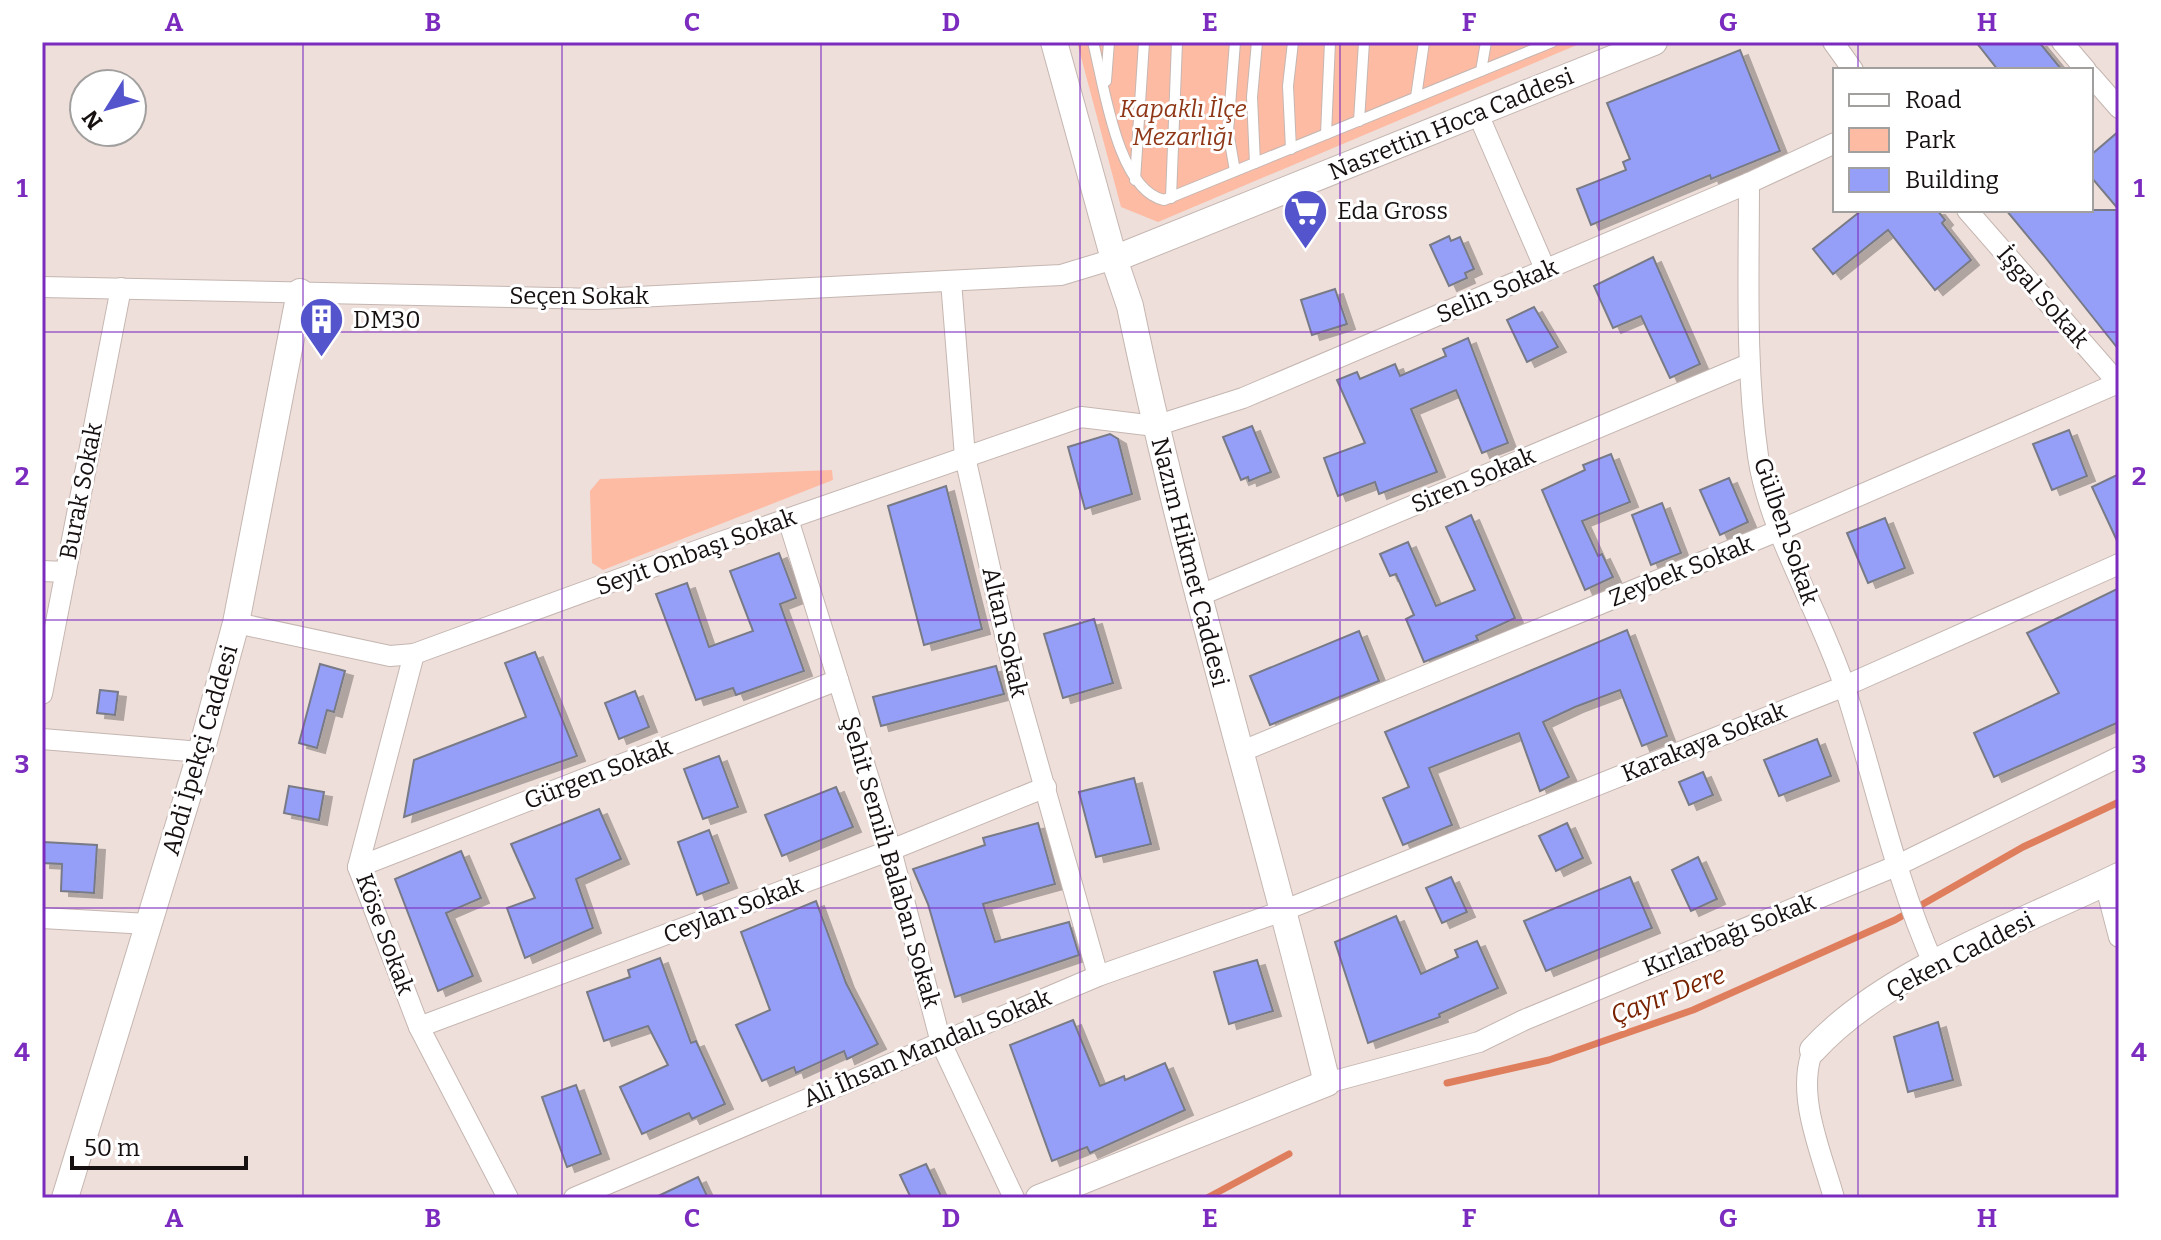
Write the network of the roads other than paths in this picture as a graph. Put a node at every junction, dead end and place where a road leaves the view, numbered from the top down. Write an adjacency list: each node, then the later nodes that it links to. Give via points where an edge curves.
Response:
1 (1054, 42): 35 (street, Nazım Hikmet Caddesi)
2 (1093, 42): 21 (lane)
3 (1109, 42): 21 (lane)
4 (1144, 42): 31 (lane)
5 (1177, 42): 33 (lane)
6 (1235, 42): 30 (lane, via 1228,131)
7 (1257, 42): 29 (lane, via 1252,97)
8 (1293, 42): 28 (lane, via 1288,86)
9 (1330, 42): 26 (lane)
10 (1364, 42): 25 (lane)
11 (1424, 42): 22 (lane)
12 (1486, 42): 19 (lane)
13 (1550, 42): 19 (lane)
14 (1654, 42): 24 (street, Nasrettin Hoca Caddesi)
15 (1833, 42): 17 (street)
16 (2062, 42): 18 (street)
17 (1852, 68)
18 (2084, 68)
19 (1481, 71): 22 (lane)
20 (2093, 78): 23 (street)
21 (1106, 91): 31 (lane)
22 (1416, 97): 25 (lane)
23 (2119, 108)
24 (1478, 114): 35 (street, Nasrettin Hoca Caddesi); 36 (street)
25 (1359, 121): 26 (lane)
26 (1326, 134): 28 (lane)
27 (1833, 144): 32 (street, Selin Sokak)
28 (1291, 149): 29 (lane)
29 (1255, 163): 30 (lane)
30 (1235, 171): 33 (lane)
31 (1134, 182): 33 (lane, via 1151,198)
32 (1749, 183): 36 (street, Selin Sokak); 41 (street, Gülben Sokak)
33 (1171, 198)
34 (1969, 212): 42 (street, İşgal Sokak)
35 (1114, 259): 37 (street, Seçen Sokak, via 1061,275); 43 (street, Nazım Hikmet Caddesi, via 1130,306)
36 (1546, 271): 43 (street, Selin Sokak, via 1243,398)
37 (951, 281): 40 (street, Seçen Sokak, via 598,299); 44 (street, Altan Sokak)
38 (42, 287): 39 (street, Seçen Sokak)
39 (121, 288): 40 (street, Seçen Sokak); 49 (street, Burak Sokak)
40 (300, 292): 51 (street, Abdi İpekçi Caddesi)
41 (1749, 364): 46 (street, Gülben Sokak, via 1758,459); 50 (street, Siren Sokak)
42 (2119, 384): 46 (street, Zeybek Sokak)
43 (1155, 426): 44 (street, Seyit Onbaşı Sokak, via 1081,417); 50 (street, Nazım Hikmet Caddesi)
44 (965, 457): 45 (street, Seyit Onbaşı Sokak); 60 (street, Altan Sokak, via 1019,697)
45 (788, 519): 52 (street, Seyit Onbaşı Sokak); 53 (street, Şehit Semih Balaban Sokak)
46 (1780, 530): 54 (street, Gülben Sokak); 58 (street, Zeybek Sokak)
47 (2119, 564): 54 (street, Karakaya Sokak)
48 (42, 571): 49 (street)
49 (66, 572): 55 (street, Burak Sokak)
50 (1196, 597): 58 (street, Nazım Hikmet Caddesi)
51 (236, 623): 52 (street, Seyit Onbaşı Sokak, via 390,656); 57 (street, Abdi İpekçi Caddesi)
52 (414, 654): 63 (street, Köse Sokak)
53 (838, 680): 61 (street, Şehit Semih Balaban Sokak); 63 (street, Gürgen Sokak)
54 (1845, 686): 62 (street, Gülben Sokak); 65 (street, Karakaya Sokak)
55 (42, 694)
56 (42, 739): 57 (street)
57 (201, 752): 67 (street, Abdi İpekçi Caddesi)
58 (1240, 752): 65 (street, Nazım Hikmet Caddesi)
59 (2119, 757): 62 (street, Kırlarbağı Sokak)
60 (1046, 787): 61 (street, Ceylan Sokak); 70 (street, Altan Sokak)
61 (891, 850): 71 (street, Ceylan Sokak); 72 (street, Şehit Semih Balaban Sokak)
62 (1896, 866): 69 (street, Gülben Sokak); 74 (street, Kırlarbağı Sokak, via 1479,1042)
63 (358, 867): 71 (street, Köse Sokak)
64 (2112, 879): 68 (street); 69 (street, Çeken Caddesi)
65 (1285, 910): 70 (street, Ali İhsan Mandalı Sokak); 74 (street, Nazım Hikmet Caddesi)
66 (42, 918): 67 (street)
67 (148, 924): 75 (street, Abdi İpekçi Caddesi)
68 (2119, 937)
69 (1934, 965): 73 (street, Çeken Caddesi, via 1861,1006)
70 (1098, 976): 72 (street, Ali İhsan Mandalı Sokak)
71 (419, 1027): 76 (street, Köse Sokak)
72 (941, 1043): 77 (street, Ali İhsan Mandalı Sokak); 78 (street, Şehit Semih Balaban Sokak)
73 (1813, 1050): 80 (street, via 1807,1095)
74 (1327, 1083): 79 (street)
75 (65, 1198)
76 (508, 1198)
77 (574, 1198)
78 (1014, 1198)
79 (1039, 1198)
80 (1834, 1198)

